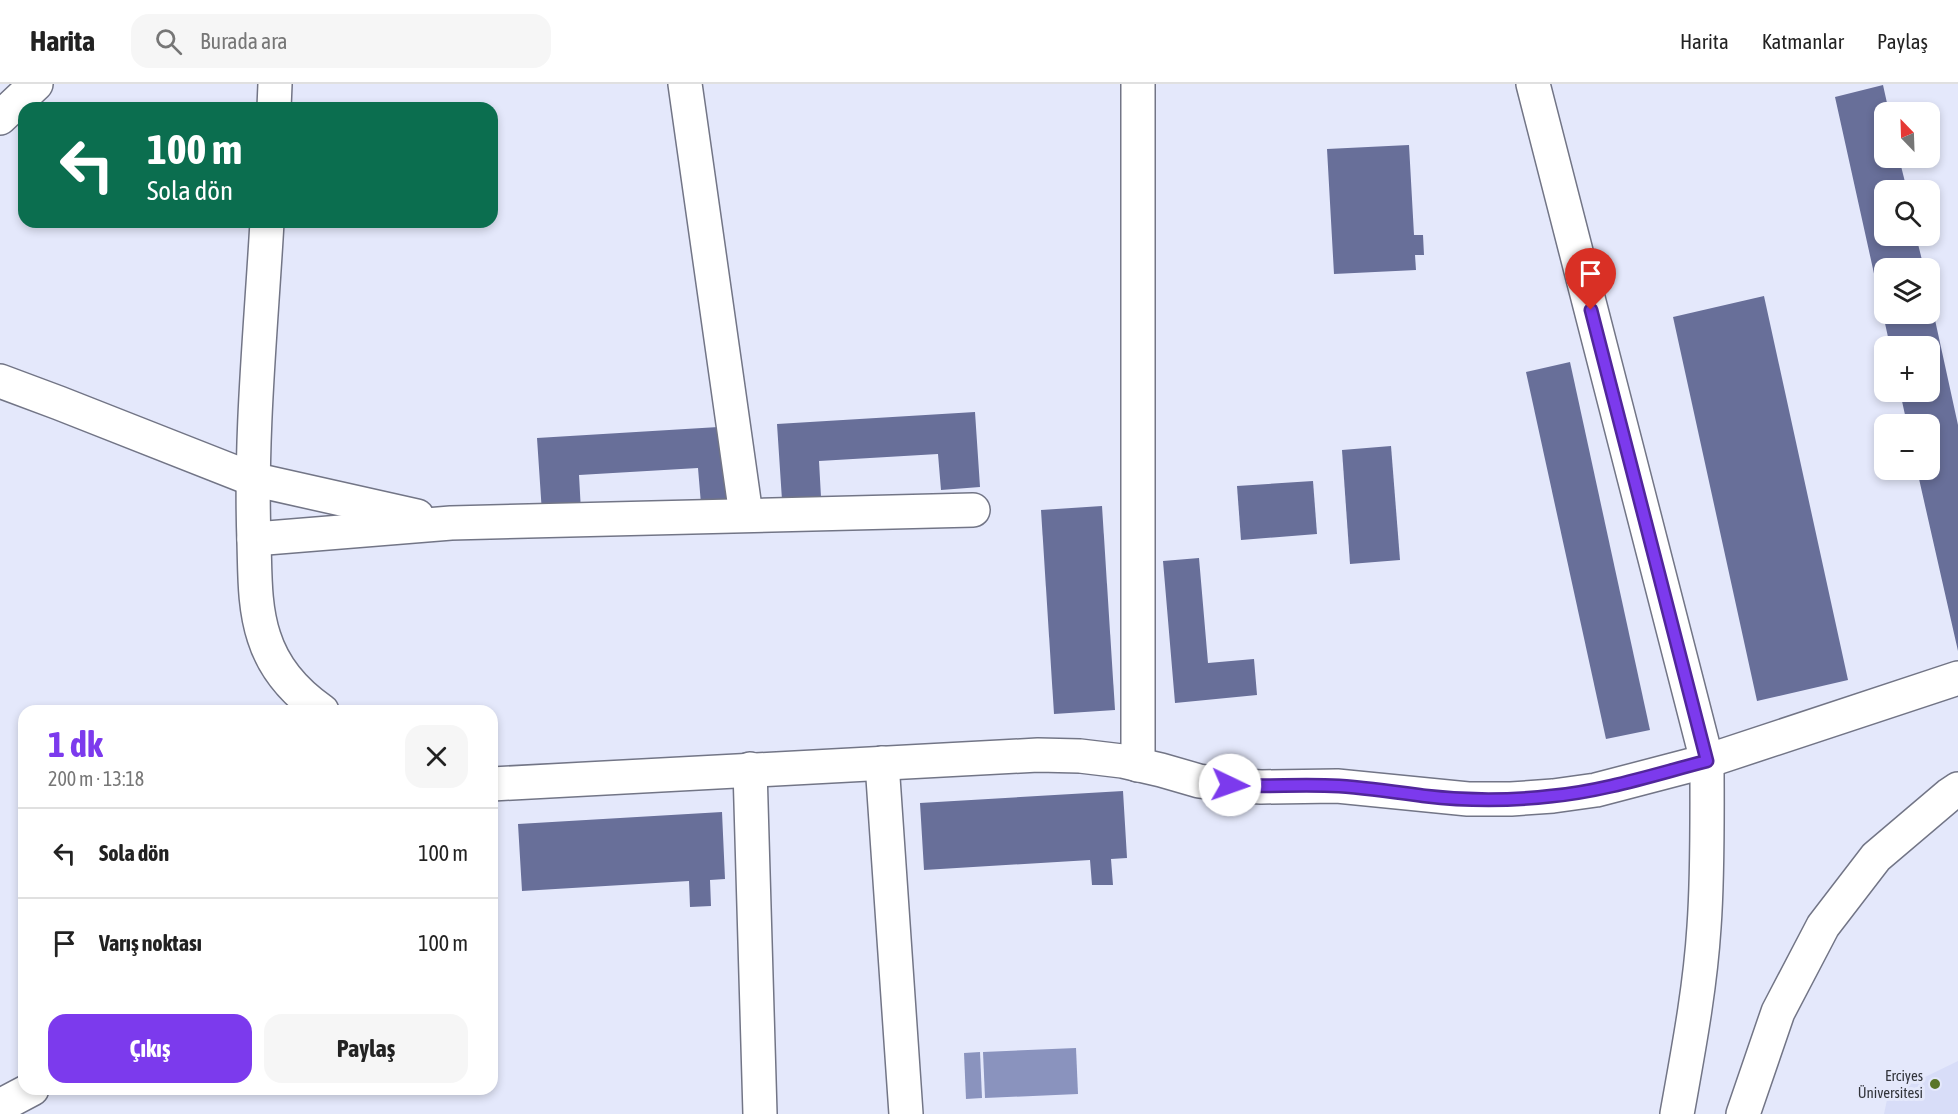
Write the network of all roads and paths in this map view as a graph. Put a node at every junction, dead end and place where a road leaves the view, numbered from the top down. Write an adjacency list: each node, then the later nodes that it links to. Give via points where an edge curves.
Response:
1 (36, 84): 7 (street)
2 (275, 84): 6 (street)
3 (685, 84): 12 (street)
4 (1138, 84): 19 (street)
5 (1533, 84): 17 (street)
6 (274, 102)
7 (0, 118)
8 (267, 228): 10 (street)
9 (0, 381): 10 (street)
10 (252, 479): 13 (street); 14 (street)
11 (974, 510): 12 (street)
12 (746, 515): 13 (street)
13 (452, 523): 14 (street)
14 (254, 539): 16 (street, via 258,616 264,639 288,681)
15 (1958, 678): 17 (street)
16 (314, 705)
17 (1707, 761): 19 (street, via 1596,790 1511,799 1436,797 1337,786 1230,785); 27 (street, via 1704,929 1695,1012)
18 (882, 763): 19 (street, via 1038,754); 20 (street); 26 (street)
19 (1138, 765)
20 (750, 769): 21 (street); 25 (street)
21 (498, 784)
22 (1958, 789): 28 (street, via 1876,857 1823,926 1778,1012)
23 (21, 1095): 24 (street)
24 (0, 1106)
25 (760, 1114)
26 (906, 1114)
27 (1677, 1114)
28 (1743, 1114)

